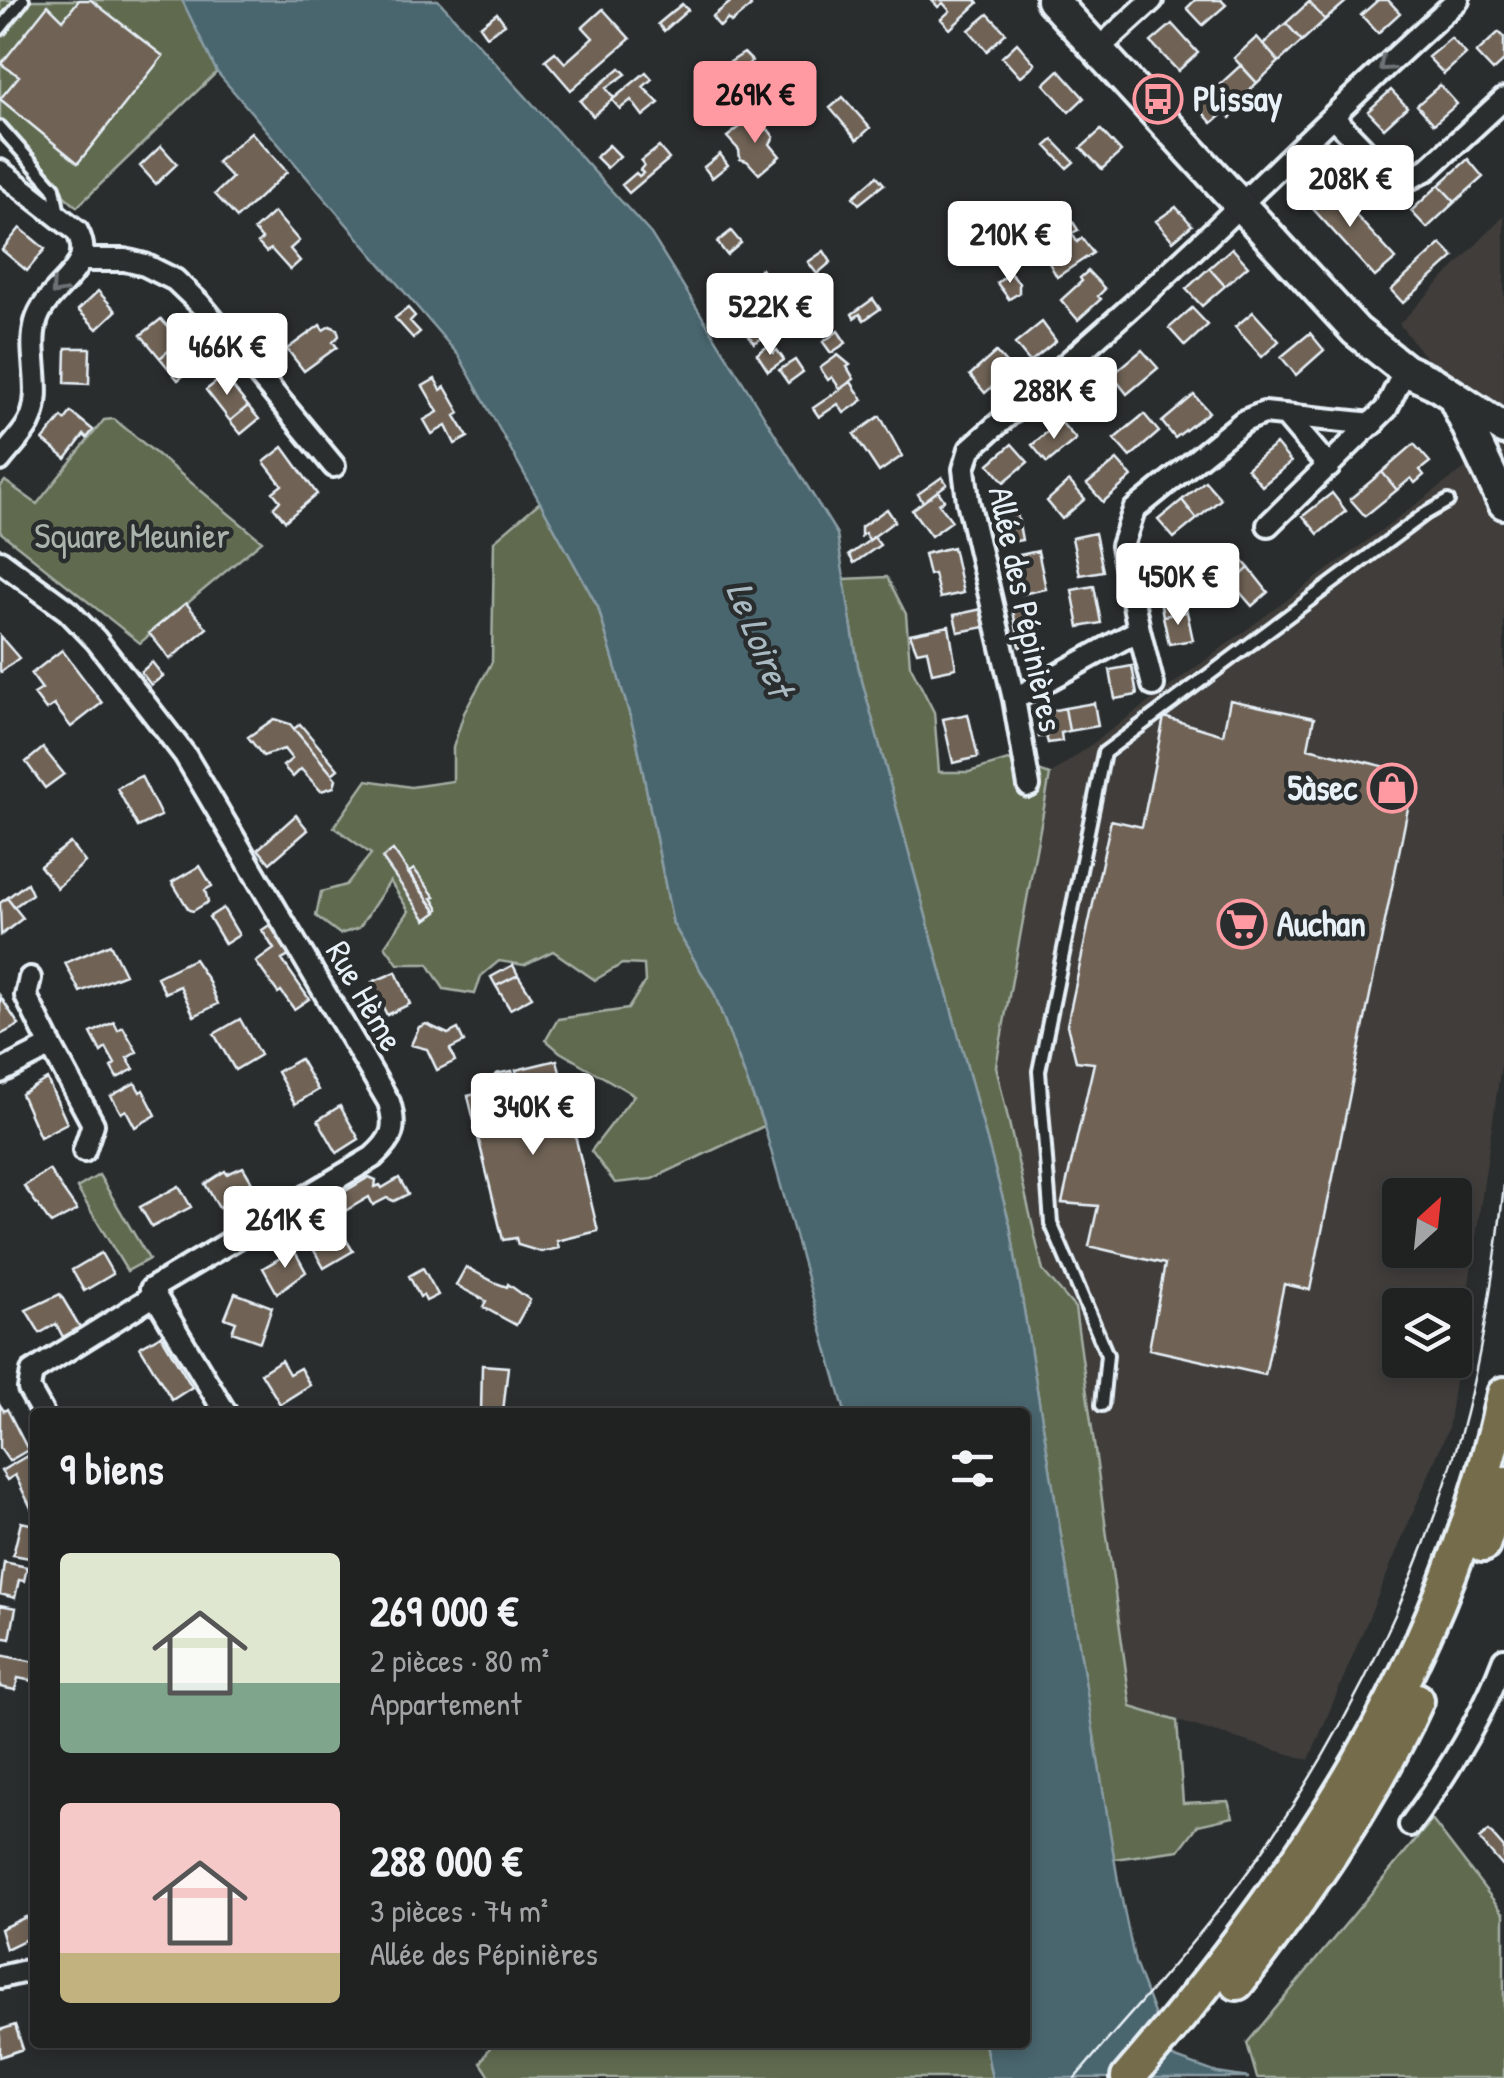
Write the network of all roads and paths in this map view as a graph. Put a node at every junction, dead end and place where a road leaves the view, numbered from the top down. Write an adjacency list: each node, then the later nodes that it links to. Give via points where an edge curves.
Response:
1 (23, 0): 5 (lane)
2 (1052, 0): 6 (street)
3 (1152, 0): 6 (street)
4 (1458, 0): 8 (street, Allée des Pépinières, one-way to 8)
5 (0, 29)
6 (1097, 50): 11 (street)
7 (1504, 99): 8 (street, via 1428,169 1407,180 1384,170)
8 (1334, 118): 11 (street, Allée des Pépinières)
9 (0, 127): 12 (lane, via 54,188)
10 (0, 171): 12 (street)
11 (1239, 206): 14 (street, via 1356,331); 28 (street, Allée des Pépinières, via 970,449 964,469 968,501)
12 (59, 216): 13 (street, via 77,230)
13 (83, 260): 19 (street, one-way to 19, via 36,321 36,398 29,424); 20 (street, via 125,260 175,280)
14 (1405, 370): 15 (street); 17 (street)
15 (1455, 399): 18 (street); 23 (street)
16 (1284, 415): 17 (street); 21 (street); 26 (street, via 1244,421 1134,510 1122,546)
17 (1373, 424): 21 (street)
18 (1504, 429)
19 (0, 460)
20 (334, 466)
21 (1329, 467): 24 (street)
22 (1448, 501): 36 (lane, via 1104,754 1039,1071 1051,1223 1106,1354)
23 (1504, 503)
24 (1268, 525)
25 (0, 561): 34 (street, Rue Hème, via 96,640 185,756 389,1102 395,1124 373,1157 151,1289)
26 (1139, 630): 27 (street); 28 (street)
27 (1152, 684)
28 (1014, 699): 29 (street, Allée des Pépinières)
29 (1029, 786)
30 (30, 978): 31 (street, via 26,996)
31 (50, 1046): 32 (street); 33 (street, via 93,1124)
32 (0, 1072)
33 (84, 1151)
34 (155, 1296): 37 (street, via 32,1372 29,1388); 38 (street)
35 (1504, 1394): 44 (main road, via 1464,1534 1400,1689)
36 (1102, 1405)
37 (40, 1408)
38 (223, 1408)
39 (1504, 1483): 44 (main road, via 1459,1610 1396,1746 1300,1902)
40 (1504, 1659): 41 (street, via 1491,1694)
41 (1410, 1824)
42 (30, 1970): 43 (street)
43 (0, 1976)
44 (1214, 1995): 45 (main road); 46 (main road)
45 (1128, 2078)
46 (1158, 2078)

